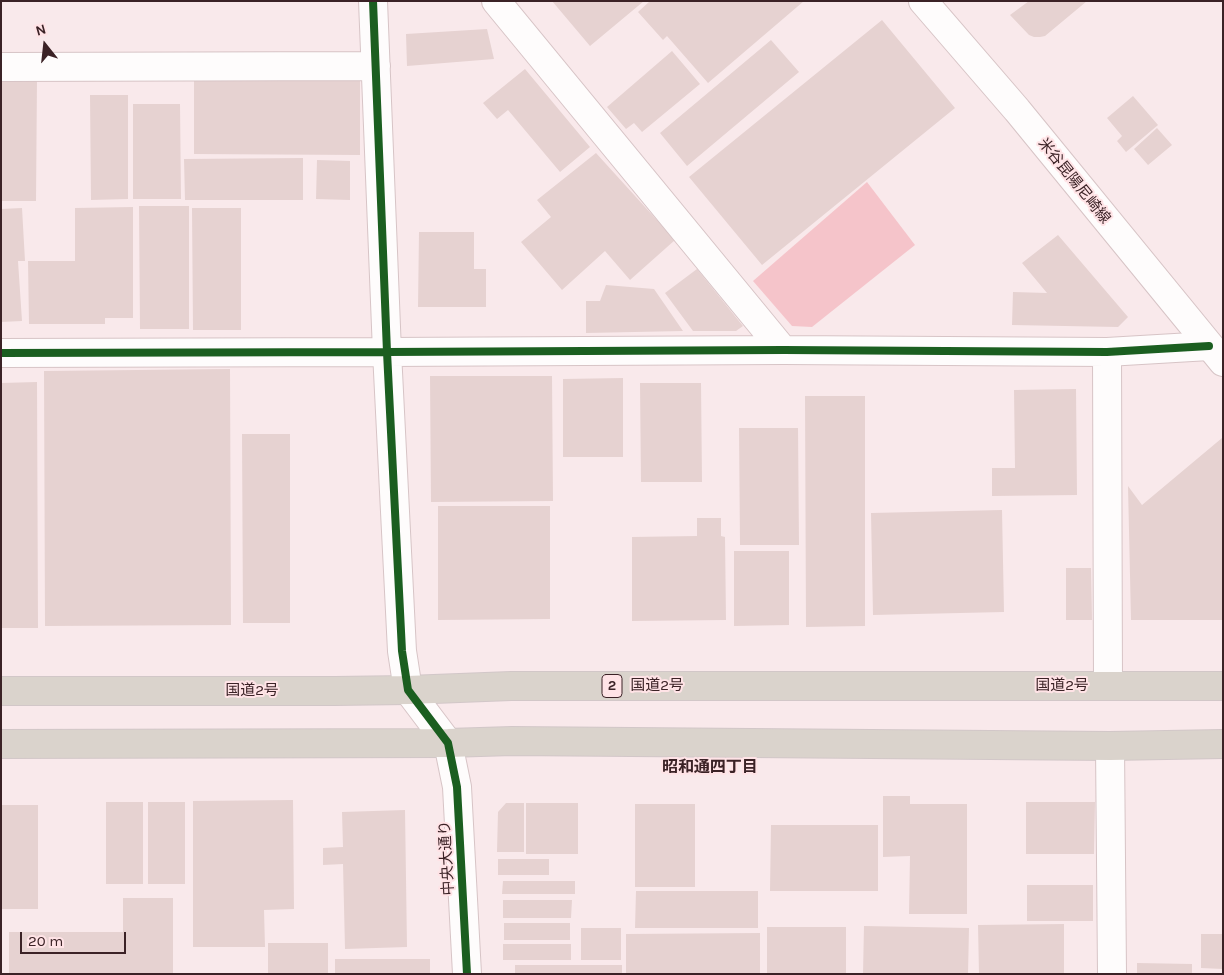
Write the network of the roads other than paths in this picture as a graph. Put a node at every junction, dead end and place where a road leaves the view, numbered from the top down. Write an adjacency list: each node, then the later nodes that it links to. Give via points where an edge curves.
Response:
1 (373, 1): 4 (street)
2 (496, 1): 6 (street)
3 (924, 1): 10 (street, 米谷昆陽尼崎線)
4 (376, 66): 5 (street); 7 (street)
5 (1, 67)
6 (783, 350): 7 (street); 8 (street)
7 (387, 352): 9 (street); 13 (street, via 402,651)
8 (1107, 352): 10 (street); 11 (street)
9 (1, 353)
10 (1219, 358)
11 (1108, 686): 12 (highway, 国道2号 / 2); 13 (highway, 国道2号 / 2, via 521,686)
12 (1223, 686)
13 (408, 690): 14 (highway, 国道2号 / 2); 15 (street)
14 (1, 691)
15 (448, 743): 16 (highway); 18 (highway); 19 (street, 中央大通り, via 457,786)
16 (1, 744)
17 (1223, 744): 18 (highway)
18 (1110, 746): 20 (street)
19 (467, 974)
20 (1112, 974)

